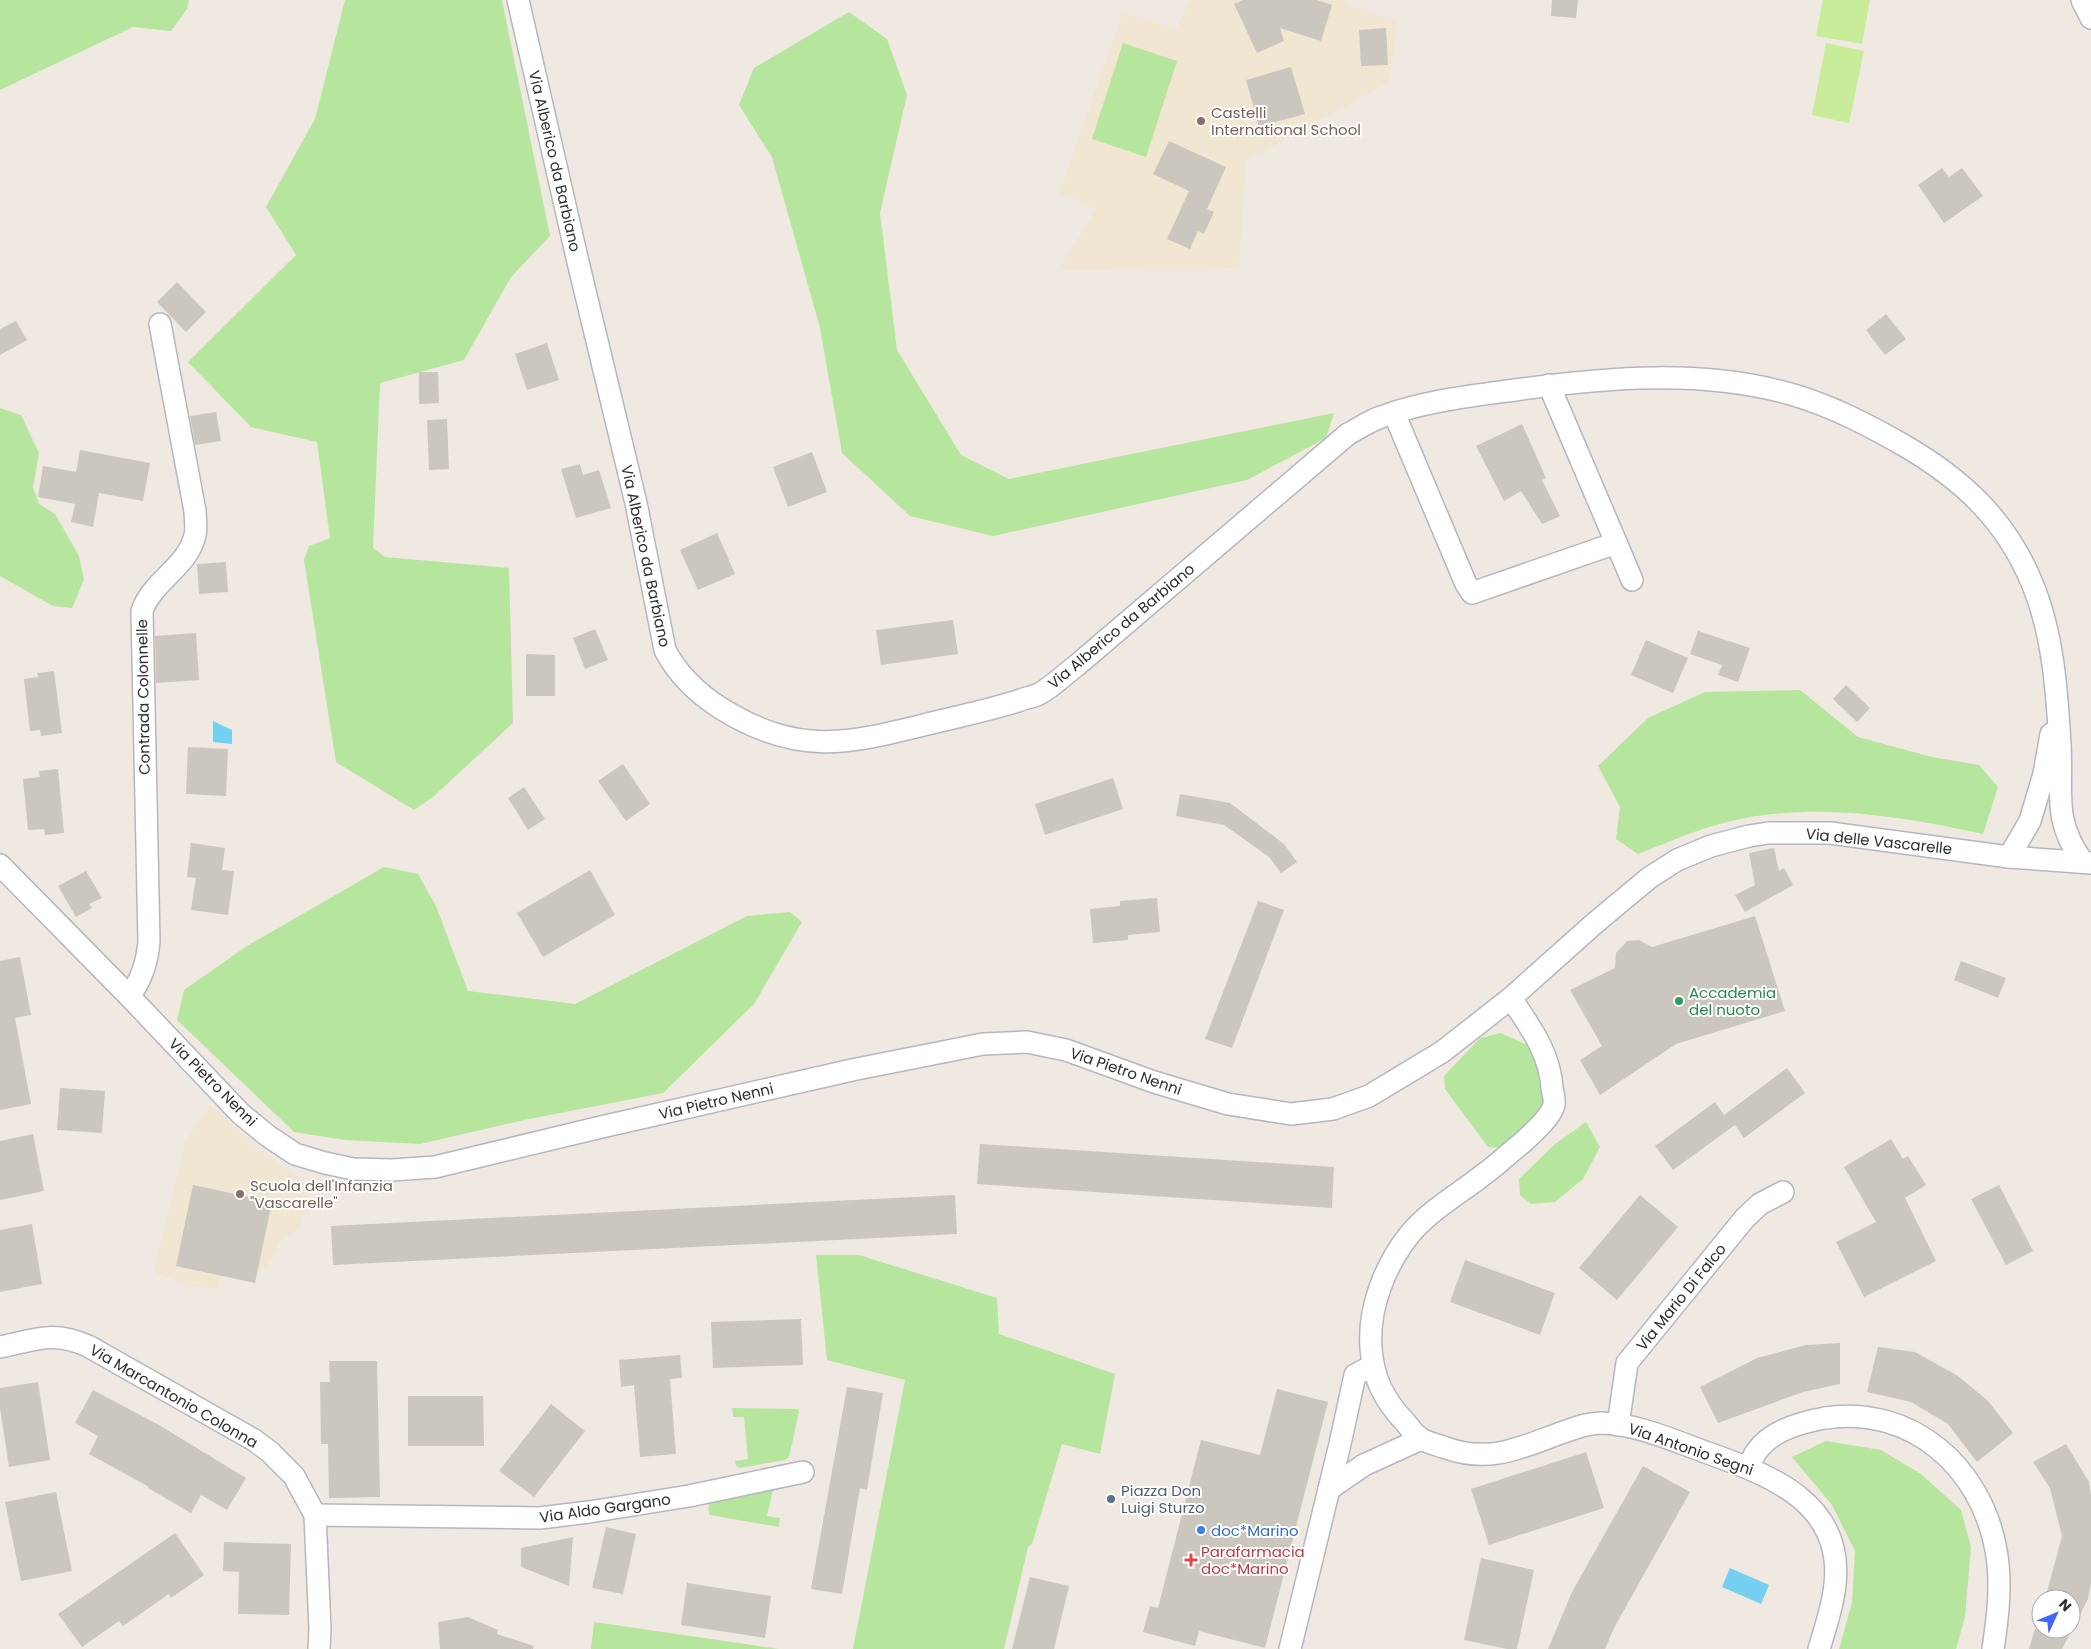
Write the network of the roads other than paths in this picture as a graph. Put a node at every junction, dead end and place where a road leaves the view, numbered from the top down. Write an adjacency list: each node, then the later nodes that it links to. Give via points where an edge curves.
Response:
1 (518, 0): 6 (street, Via Alberico da Barbiano, via 636,503 665,650 684,678 717,705 753,726 794,740 868,739 1039,694 1348,434)
2 (2082, 0): 3 (street)
3 (2091, 18)
4 (160, 324): 13 (street, Contrada Colonnelle, via 195,511 195,534 186,555 152,591 142,611 149,942 145,968)
5 (1550, 385): 6 (street, Via Alberico da Barbiano, via 1428,402); 7 (street); 9 (street, Via Alberico da Barbiano, via 1672,377 1748,385 1797,396 1835,410 1913,451 1973,494 1998,523 2017,553 2040,605)
6 (1394, 413): 7 (street, via 1472,593)
7 (1616, 543): 8 (street)
8 (1632, 580)
9 (2057, 699): 10 (street, Via Alberico da Barbiano, via 2038,800 2030,821); 11 (street, Via Alberico da Barbiano, via 2061,814 2068,840)
10 (2009, 856): 11 (street, Via delle Vascarelle); 14 (street, Via delle Vascarelle, via 1830,833 1768,833 1729,840 1677,860 1650,878)
11 (2086, 862)
12 (0, 865): 13 (street, Via Pietro Nenni)
13 (130, 996): 14 (street, Via Pietro Nenni, via 241,1114 295,1154 353,1169 392,1170 435,1168 842,1072 984,1044 1027,1042 1066,1050 1154,1082 1228,1104 1291,1114 1333,1109 1369,1096 1442,1052)
14 (1511, 998): 17 (street, Via Antonio Segni, via 1537,1038 1551,1070 1554,1106 1543,1123 1526,1139 1410,1234 1384,1275 1374,1310)
15 (1783, 1192): 18 (street, Via Mario Di Falco, via 1760,1204 1745,1218 1628,1363)
16 (0, 1347): 25 (street, Via Marcantonio Colonna, via 52,1336 71,1338 88,1346 254,1440 294,1476)
17 (1372, 1366): 19 (street, Via Antonio Segni, via 1380,1389 1393,1410); 20 (street, via 1356,1374)
18 (1618, 1425): 19 (street, Via Antonio Segni, via 1584,1425 1499,1454 1464,1454); 22 (street, Via Antonio Segni, via 1644,1430)
19 (1421, 1439): 21 (street)
20 (1340, 1444): 21 (street, via 1349,1458); 24 (street)
21 (1371, 1461): 24 (street)
22 (1748, 1467): 28 (street, Via Antonio Segni, via 1787,1487 1802,1499 1821,1521 1830,1540 1836,1563 1835,1582 1830,1614); 29 (street, via 1758,1449 1778,1434 1800,1424 1828,1418 1891,1423 1935,1444 1972,1488 1993,1537 1999,1578)
23 (803, 1472): 25 (street, Via Aldo Gargano, via 689,1496 540,1518)
24 (1329, 1489): 27 (street)
25 (315, 1515): 26 (street)
26 (319, 1649)
27 (1290, 1649)
28 (1819, 1649)
29 (1993, 1649)

